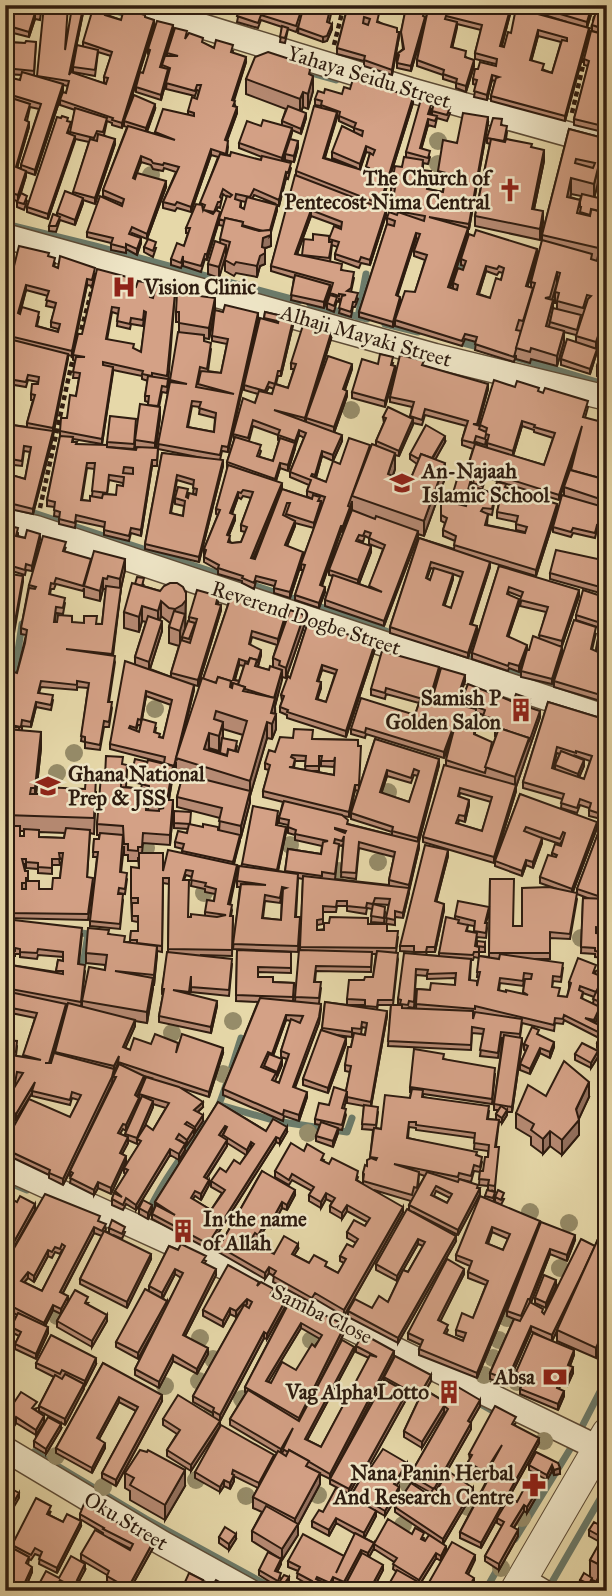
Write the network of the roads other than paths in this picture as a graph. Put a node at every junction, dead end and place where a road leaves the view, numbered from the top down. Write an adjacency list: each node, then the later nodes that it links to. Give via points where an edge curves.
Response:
1 (133, 5): 2 (street, Yahaya Seidu Street)
2 (607, 145)
3 (5, 236): 4 (street, Alhaji Mayaki Street, via 435,356)
4 (607, 398)
5 (5, 521): 6 (street, Reverend Dogbe Street)
6 (607, 718)
7 (5, 1167): 8 (street, Samba Close)
8 (602, 1441): 10 (street)
9 (5, 1449): 11 (street, Oku Street)
10 (520, 1583): 12 (lane)
11 (249, 1591)
12 (553, 1591)

